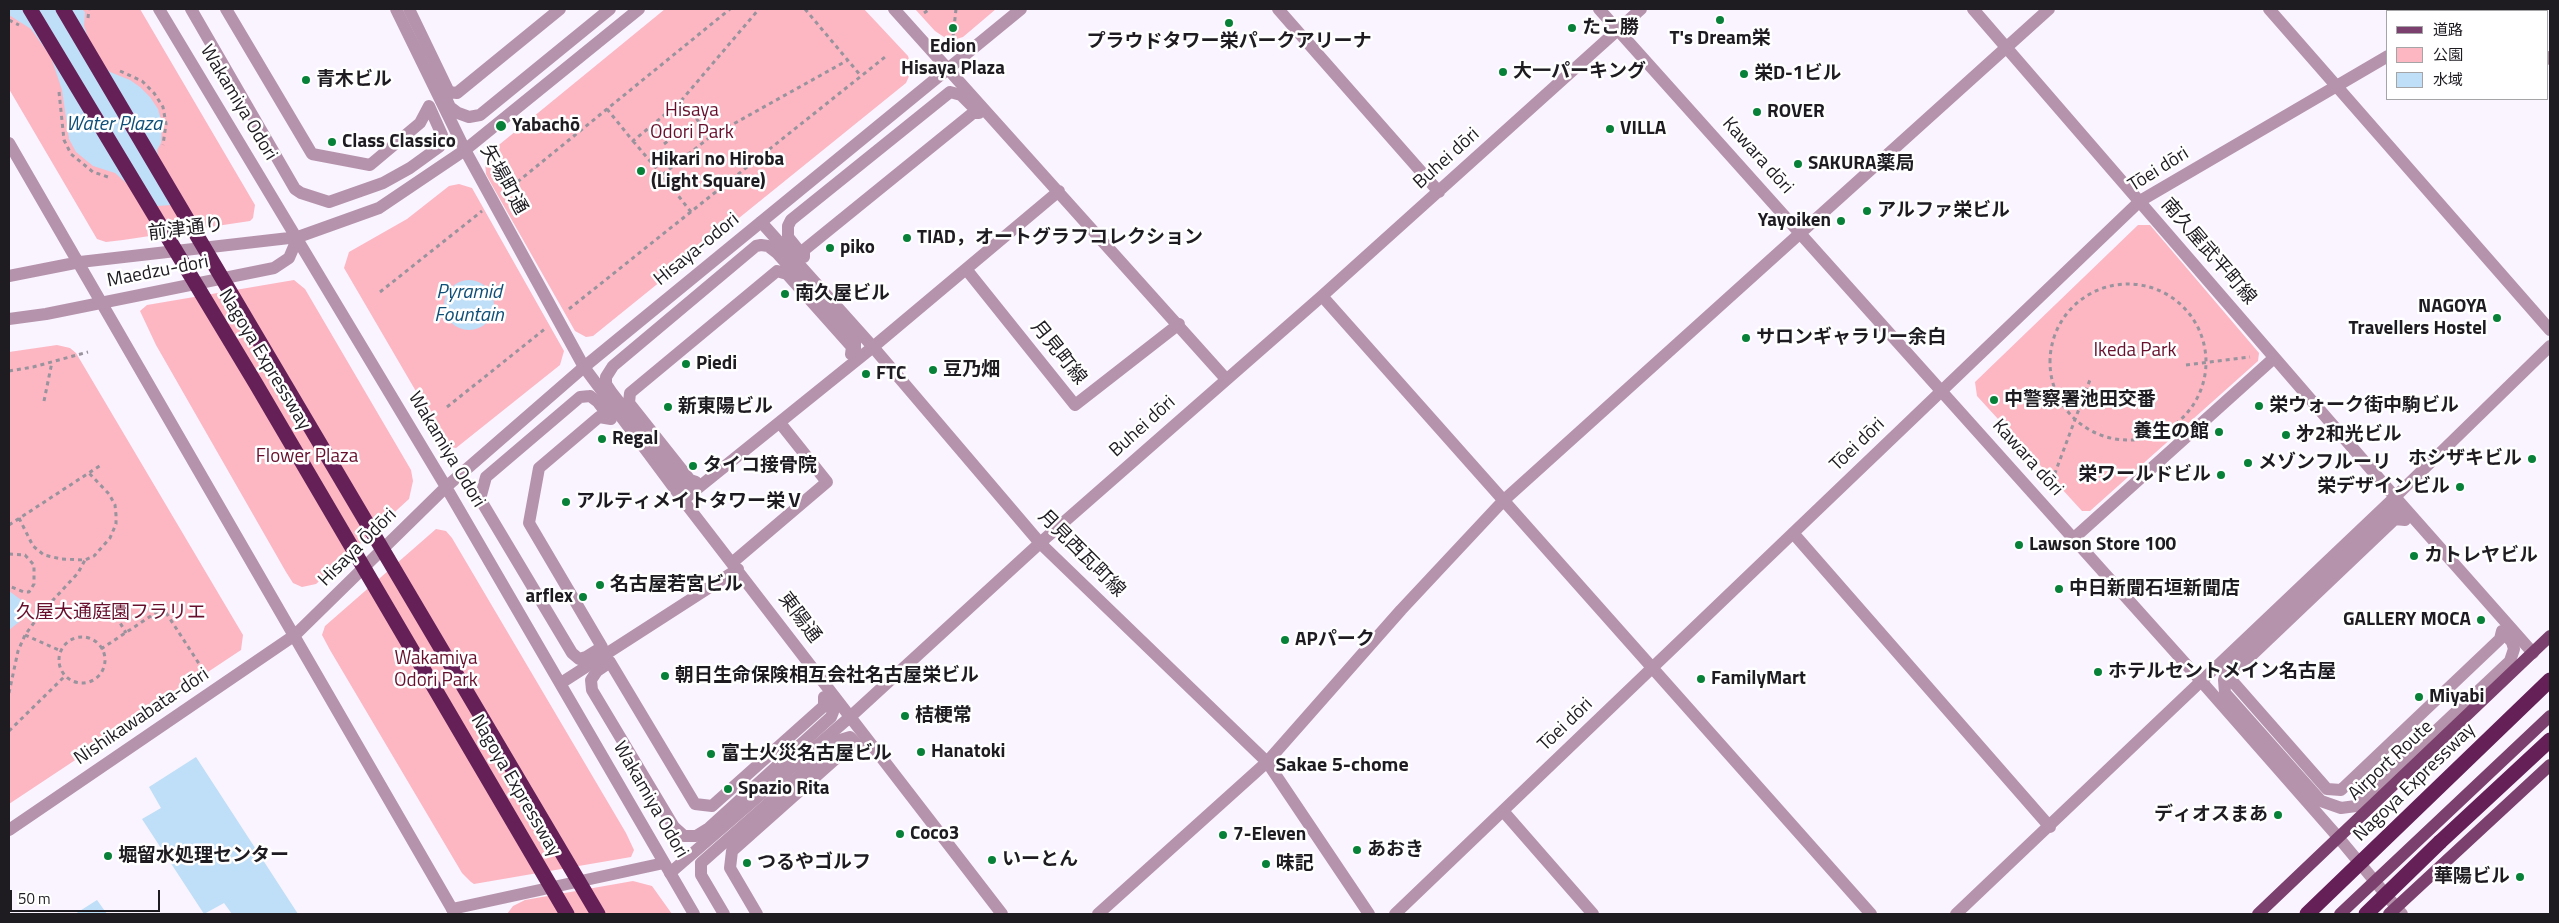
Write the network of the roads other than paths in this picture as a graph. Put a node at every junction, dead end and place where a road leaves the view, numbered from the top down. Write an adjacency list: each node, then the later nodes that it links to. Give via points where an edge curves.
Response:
1 (30, 9): 81 (highway, Nagoya Expressway, bridge, via 256,384)
2 (62, 9): 82 (highway, Nagoya Expressway, bridge)
3 (159, 9): 33 (street, Wakamiya Odori)
4 (191, 9): 5 (street, via 295,189 301,193 329,202 383,183 439,147 442,135 429,106 420,124 370,165 312,154)
5 (226, 9)
6 (396, 9): 27 (street, 矢場町通)
7 (402, 9): 10 (street, via 450,107 465,117 475,118)
8 (409, 9): 9 (street, via 449,92 457,93)
9 (560, 9)
10 (610, 9)
11 (639, 9): 27 (street)
12 (894, 9): 23 (street)
13 (1021, 9): 23 (street, Hisaya-odori)
14 (1278, 9): 29 (street)
15 (1599, 9): 20 (street, Kawara dōri)
16 (1642, 9): 20 (street, Buhei dōri)
17 (1973, 9): 21 (street, 南久屋武平町線)
18 (2049, 9): 21 (street)
19 (2269, 9): 24 (street)
20 (1618, 30): 29 (street, Buhei dōri); 32 (street, Kawara dōri)
21 (2007, 48): 30 (street, 南久屋武平町線); 32 (street)
22 (2386, 57): 24 (street, Tōei dōri)
23 (949, 70): 28 (street); 31 (street, Hisaya-odori)
24 (2336, 86): 30 (street, Tōei dōri); 42 (street)
25 (972, 113): 25 (street, via 978,113 961,95 950,92 943,96 791,220 787,232 791,243 804,257 804,250)
26 (9, 143): 34 (street)
27 (465, 150): 33 (street, via 379,208); 46 (street, 矢場町通)
28 (1059, 190): 35 (street); 41 (street)
29 (1438, 192): 38 (street, Buhei dōri)
30 (2140, 201): 45 (street, 南久屋武平町線); 48 (street, Tōei dōri)
31 (762, 222): 44 (street, 月見西瓦町線); 46 (street, Hisaya-odori)
32 (1802, 233): 48 (street, Kawara dōri); 54 (street)
33 (298, 237): 34 (street, 前津通り); 39 (street, Maedzu-dori, via 288,258 274,268); 51 (street, Wakamiya Odori)
34 (80, 262): 37 (street, Maedzu-dori); 39 (street)
35 (966, 269): 41 (street, 月見町線, via 1075,404); 44 (street)
36 (776, 271): 36 (street, via 787,274 852,347 851,354 856,349 855,340 777,253 762,245 756,246 609,370 608,387 686,486 696,482 690,480 629,403 630,393)
37 (9, 276)
38 (1322, 296): 47 (street, Buhei dōri); 54 (street)
39 (100, 302): 40 (street, Maedzu-dori); 60 (street)
40 (9, 319)
41 (1179, 324): 47 (street)
42 (2550, 330)
43 (2550, 346): 52 (street)
44 (873, 347): 50 (street); 58 (street, 月見西瓦町線)
45 (2273, 356): 52 (street, 南久屋武平町線); 57 (street)
46 (584, 366): 51 (street, Hisaya-odori); 53 (street, 東陽通)
47 (1226, 379): 58 (street, Buhei dōri)
48 (1940, 391): 56 (street, Tōei dōri); 57 (street, Kawara dōri)
49 (611, 419): 49 (street, via 594,398 580,397 486,477 480,493 487,514 579,659 602,647 529,523 539,468 599,416)
50 (780, 423): 53 (street); 59 (street, via 827,482)
51 (446, 487): 60 (street, Hisaya Ōdōri); 67 (street, Wakamiya Odori)
52 (2395, 497): 62 (street, 南久屋武平町線); 66 (street)
53 (684, 500): 59 (street, 東陽通)
54 (1503, 501): 64 (street); 71 (street, via 1400,610)
55 (2394, 519): 55 (street, via 2405,520 2398,511 2394,511 2227,669 2224,680 2225,693 2321,801 2341,808 2356,806 2510,661 2514,649 2502,631 2500,639 2341,790 2327,789 2233,682 2231,675)
56 (1793, 533): 64 (street, Tōei dōri); 74 (street)
57 (2074, 538): 66 (street, Kawara dōri)
58 (1040, 543): 69 (street, Buhei dōri); 71 (street, 月見西瓦町線)
59 (735, 566): 67 (street); 69 (street, 東陽通)
60 (295, 635): 75 (street, Nishikawabata-dōri); 79 (street)
61 (2550, 636): 62 (main road, Airport Route)
62 (2533, 653): 76 (main road, Airport Route)
63 (610, 662): 63 (street, via 597,670 591,686 674,827 684,836 696,836 709,828 834,712 824,697 824,706 712,806 695,804)
64 (1652, 668): 73 (street, Tōei dōri); 91 (street)
65 (2550, 680): 94 (highway, Nagoya Expressway, bridge)
66 (2202, 681): 74 (street); 76 (street, Kawara dōri)
67 (561, 683): 77 (street, Wakamiya Odori)
68 (2550, 716): 78 (main road)
69 (850, 717): 77 (street, Buhei dōri); 86 (street, 東陽通)
70 (2550, 740): 96 (highway, bridge)
71 (1267, 762): 87 (street); 88 (street, 月見西瓦町線)
72 (2550, 765): 80 (main road)
73 (1503, 811): 89 (street, Tōei dōri); 90 (street)
74 (2050, 826): 92 (street)
75 (9, 830)
76 (2338, 836): 78 (street, Kawara dōri); 93 (main road, Airport Route)
77 (667, 868): 79 (street, Buhei dōri); 83 (street, Wakamiya Odori)
78 (2374, 880): 80 (street, Kawara dōri); 95 (main road)
79 (450, 912)
80 (2396, 912)
81 (567, 914)
82 (598, 914)
83 (694, 914)
84 (724, 914): 85 (street, via 701,875 701,863 840,740 850,737 859,746 850,746 732,851 730,868)
85 (757, 914)
86 (1002, 914)
87 (1098, 914)
88 (1369, 914)
89 (1395, 914)
90 (1593, 914)
91 (1871, 914)
92 (1956, 914)
93 (2258, 914)
94 (2307, 914)
95 (2340, 914)
96 (2366, 914)

